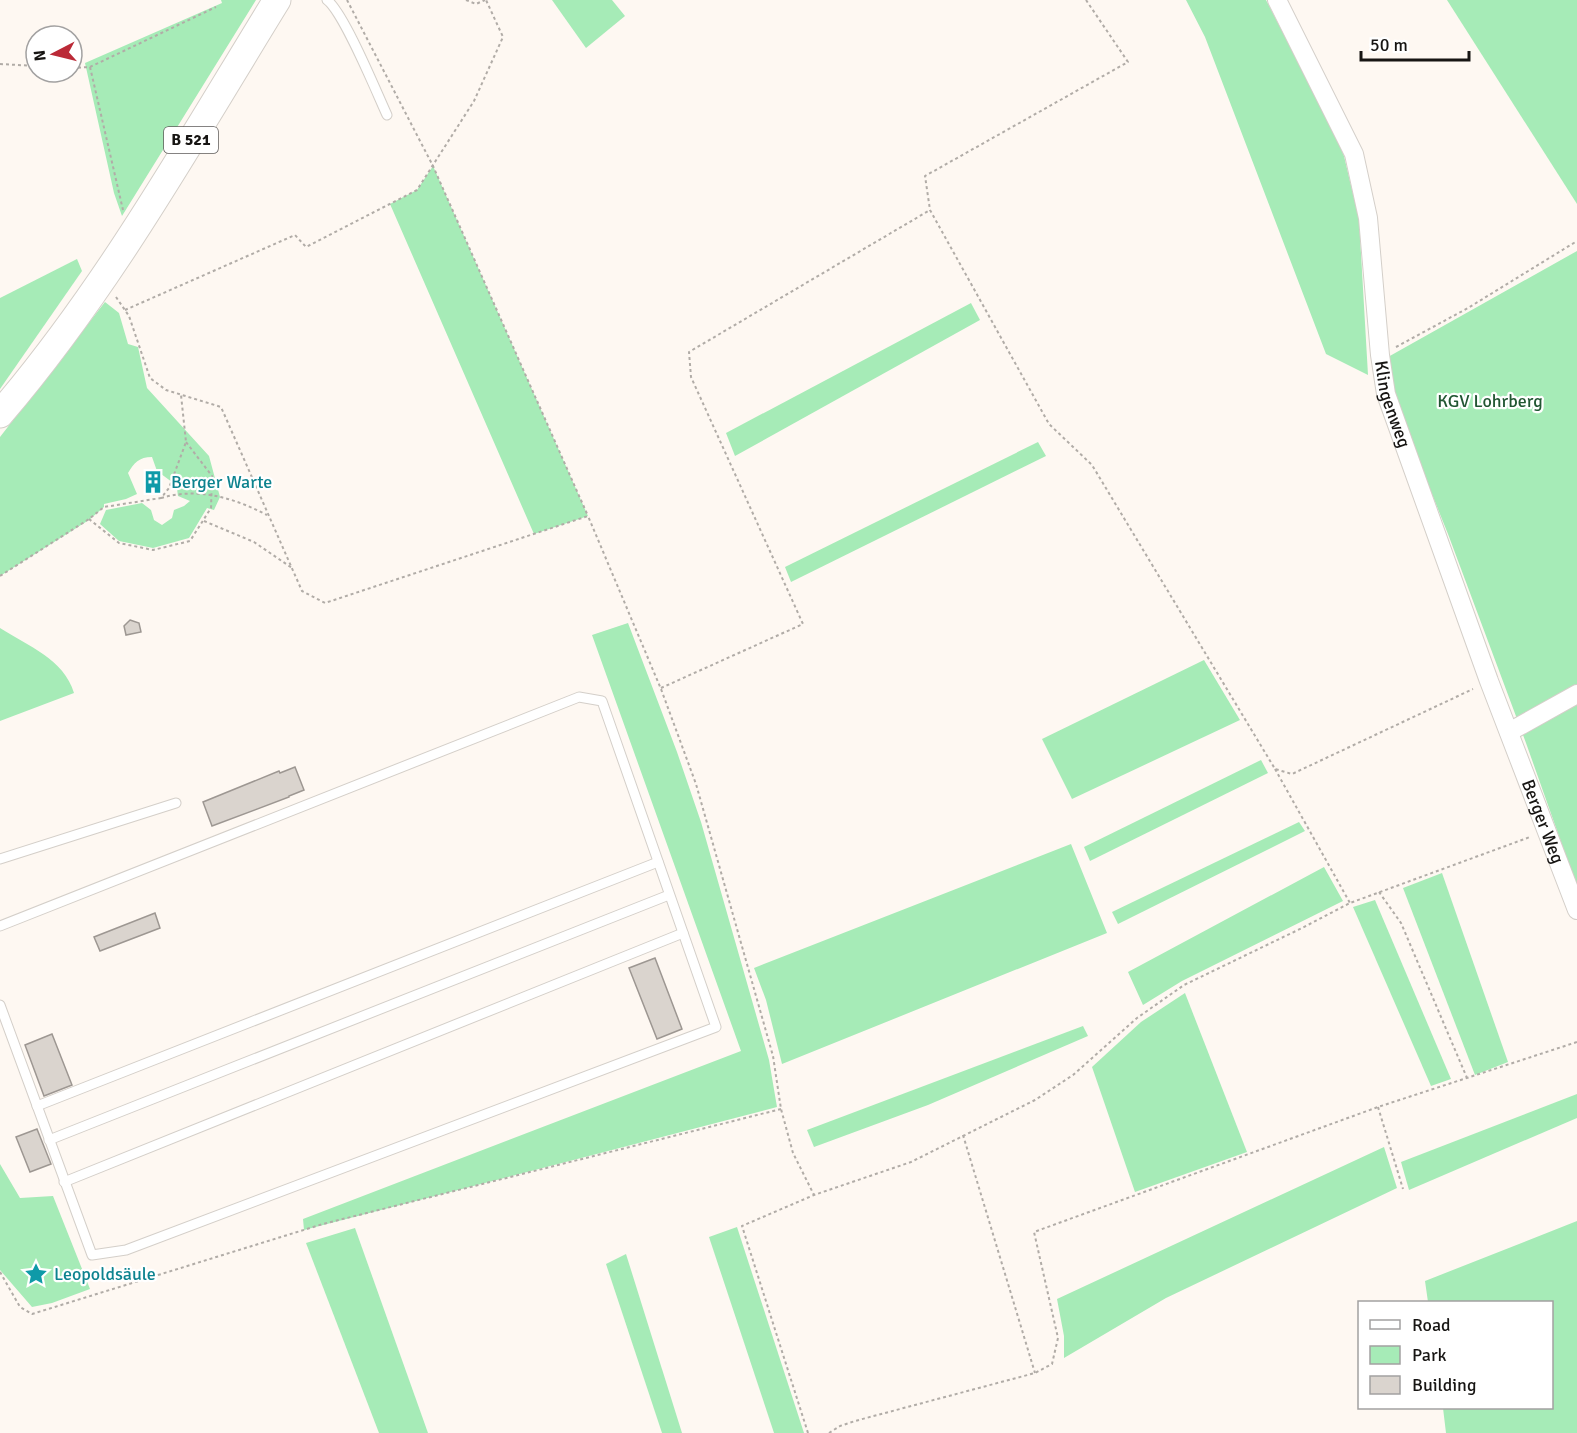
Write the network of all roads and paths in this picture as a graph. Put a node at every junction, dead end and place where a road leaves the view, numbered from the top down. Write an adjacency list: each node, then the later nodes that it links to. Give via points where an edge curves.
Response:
1 (277, 0): 16 (main road, B 521)
2 (327, 0): 13 (lane, via 345,26)
3 (347, 0): 14 (path)
4 (466, 0): 5 (path, via 476,4)
5 (485, 0): 14 (path, via 502,38 474,101)
6 (1086, 0): 15 (path, via 1128,62 925,176)
7 (1277, 0): 20 (street, Klingenweg, via 1354,154 1368,218)
8 (216, 7): 12 (path)
9 (0, 64): 10 (path)
10 (24, 65)
11 (84, 67): 12 (path)
12 (90, 67): 16 (path, via 119,198)
13 (387, 115)
14 (433, 166): 19 (path, via 417,190 306,247 295,235); 27 (path)
15 (930, 210): 33 (path, via 689,352 691,377 803,624); 36 (path, via 1049,424 1092,465)
16 (132, 235): 18 (main road, B 521)
17 (1577, 241): 20 (path, via 1468,308)
18 (103, 278): 19 (path); 22 (main road, B 521, via 55,347)
19 (125, 310): 21 (path, via 150,378)
20 (1380, 355): 32 (street, Klingenweg, via 1386,394)
21 (182, 396): 23 (path); 26 (path, via 221,408)
22 (0, 414)
23 (186, 442): 24 (path, via 212,476); 25 (path, via 170,488)
24 (212, 495): 25 (path, via 187,493); 26 (path); 29 (path, via 211,508)
25 (161, 498): 28 (path, via 104,507)
26 (269, 516): 30 (path)
27 (588, 516): 30 (path, via 325,603 302,591); 33 (path)
28 (89, 519): 29 (path, via 119,543 153,550 190,541); 31 (path)
29 (204, 520): 30 (path, via 254,542)
30 (292, 568)
31 (0, 576)
32 (1490, 681): 35 (street, Klingenweg); 36 (path, via 1292,774)
33 (661, 688): 52 (path, via 696,784 773,1056)
34 (1577, 694): 35 (street)
35 (1509, 732): 38 (street, Berger Weg)
36 (1275, 770): 43 (path)
37 (176, 803): 39 (lane)
38 (1547, 831): 41 (path); 44 (street, Berger Weg)
39 (0, 859)
40 (658, 862): 42 (lane); 45 (lane, via 602,701 579,697); 50 (lane)
41 (1379, 892): 43 (path); 49 (path, via 1401,923)
42 (669, 895): 46 (lane); 54 (lane)
43 (1350, 903): 53 (path, via 1184,985 1137,1018 1073,1075 1035,1100)
44 (1577, 909)
45 (0, 926)
46 (683, 933): 55 (lane); 55 (lane, via 716,1027 126,1250 92,1255)
47 (0, 1005): 50 (lane)
48 (1577, 1042): 49 (path)
49 (1467, 1078): 51 (path)
50 (37, 1106): 54 (lane)
51 (1378, 1107): 56 (path); 59 (path, via 1034,1232 1058,1338 1052,1364)
52 (781, 1109): 57 (path, via 793,1153); 58 (path, via 323,1224 32,1314 20,1307)
53 (963, 1135): 57 (path, via 912,1162); 59 (path)
54 (49, 1140): 55 (lane)
55 (64, 1182)
56 (1403, 1189)
57 (814, 1195): 60 (path, via 742,1226)
58 (0, 1272)
59 (1035, 1373): 61 (path, via 855,1421)
60 (808, 1433)
61 (829, 1433)

